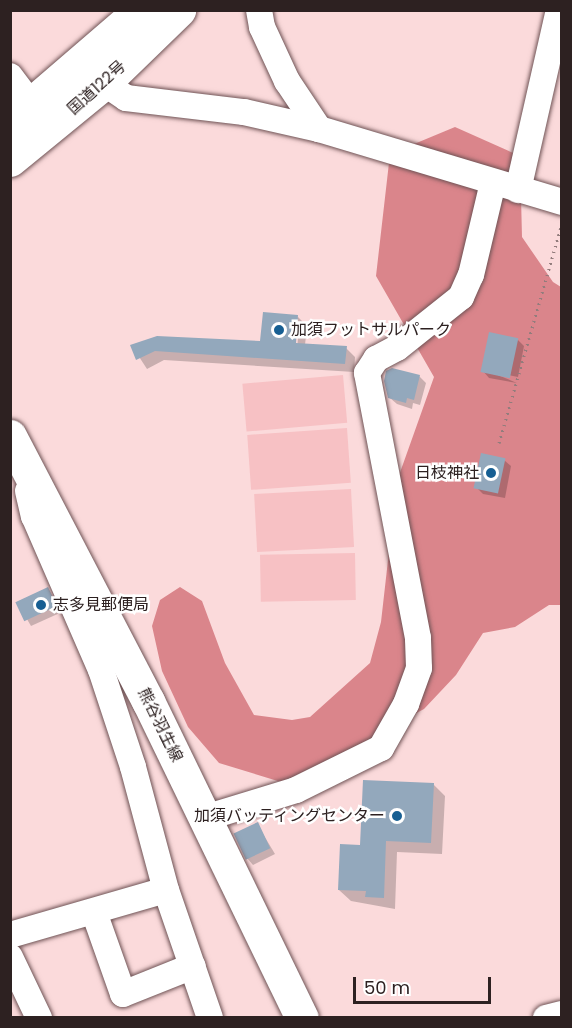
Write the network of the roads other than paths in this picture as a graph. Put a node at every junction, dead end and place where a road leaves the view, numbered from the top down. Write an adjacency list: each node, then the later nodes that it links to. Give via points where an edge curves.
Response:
1 (140, 10): 7 (main road, 国道122号)
2 (179, 10): 6 (main road, 国道122号)
3 (259, 10): 8 (street, via 262,27 287,81)
4 (559, 10): 11 (street)
5 (10, 76): 7 (street)
6 (104, 83): 8 (street, via 126,98 244,112); 9 (main road, 国道122号)
7 (21, 113)
8 (319, 129): 10 (street)
9 (10, 160)
10 (493, 183): 11 (street); 14 (street, via 471,275 461,297 397,348 376,359 367,373 418,638 419,668 406,704 381,748 296,790)
11 (518, 190): 12 (street)
12 (561, 202)
13 (18, 450): 14 (main road, 熊谷羽生線); 15 (street, via 34,516 101,670 133,767)
14 (206, 818): 23 (main road, 熊谷羽生線)
15 (166, 890): 16 (street); 19 (street)
16 (94, 912): 17 (street); 19 (street, via 123,994)
17 (10, 935)
18 (10, 957): 21 (street)
19 (193, 966): 22 (street)
20 (561, 1014): 24 (street)
21 (39, 1017)
22 (210, 1017)
23 (302, 1017)
24 (546, 1017)

